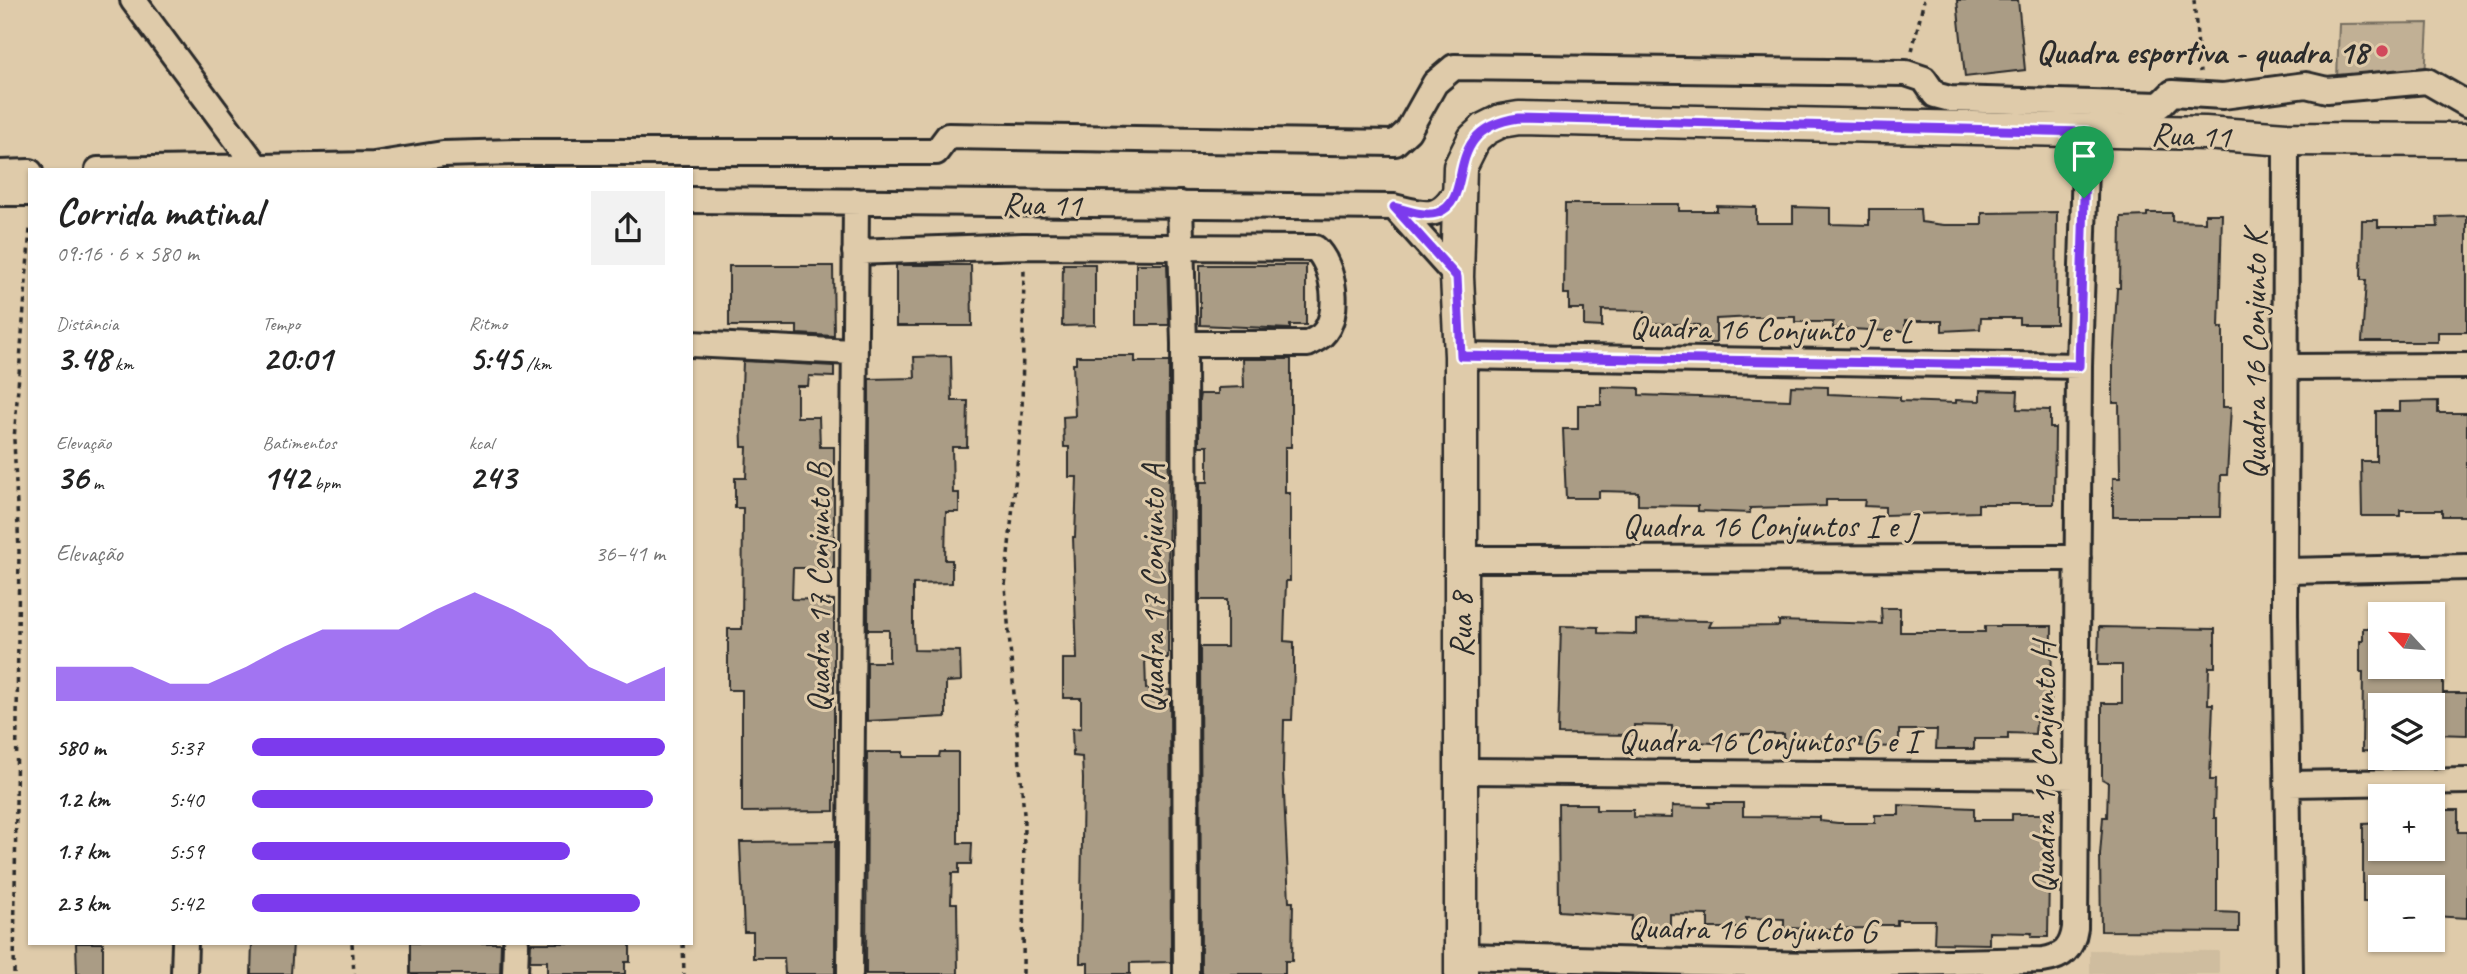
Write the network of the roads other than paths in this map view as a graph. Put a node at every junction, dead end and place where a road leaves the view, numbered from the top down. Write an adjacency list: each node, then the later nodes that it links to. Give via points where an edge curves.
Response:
1 (133, 0): 6 (street)
2 (2467, 104): 6 (street, via 2427,81 2327,90 2306,85 2223,96 2172,93 2160,105 1950,99 1935,95 1924,79 1906,73 1454,67 1435,83 1408,131 1395,143 948,136 936,152 515,152 443,154 374,164)
3 (2086, 132): 4 (main road, Rua 11); 10 (main road, Rua 11, via 1519,118 1501,121 1474,139 1460,167); 24 (street)
4 (2287, 139): 5 (main road, Rua 11); 26 (street, Quadra 16 Conjunto K)
5 (2467, 140)
6 (257, 167): 7 (street)
7 (204, 168)
8 (28, 172): 9 (street)
9 (0, 173)
10 (1460, 185): 16 (street, Rua 11, via 1439,213); 19 (main road, Rua 11)
11 (0, 193): 12 (street)
12 (28, 193)
13 (693, 200): 14 (street, Rua 11)
14 (856, 201): 15 (street, Rua 11); 18 (street, Quadra 17 Conjunto B)
15 (1180, 204): 16 (street, Rua 11); 17 (street, Quadra 17 Conjunto A)
16 (1394, 207): 19 (street)
17 (1179, 248): 18 (street); 21 (street, Quadra 17 Conjunto A); 21 (street, via 1315,248 1330,267 1333,296 1330,323 1308,344)
18 (855, 252): 22 (street, Quadra 17 Conjunto B)
19 (1457, 277): 23 (main road, Rua 8)
20 (693, 344): 22 (street)
21 (1184, 344): 43 (street, Quadra 17 Conjunto A)
22 (852, 352): 42 (street, Quadra 17 Conjunto B)
23 (1461, 356): 24 (street, Quadra 16 Conjunto J e L); 28 (main road, Rua 8)
24 (2079, 366): 27 (street)
25 (2467, 366): 26 (street)
26 (2287, 367): 30 (street, Quadra 16 Conjunto K)
27 (2078, 558): 28 (street, Quadra 16 Conjuntos I e J); 32 (street, Quadra 16 Conjunto H)
28 (1460, 559): 31 (main road, Rua 8)
29 (2467, 567): 30 (street)
30 (2288, 571): 34 (street)
31 (1460, 771): 32 (street, Quadra 16 Conjuntos G e I); 38 (main road, Rua 8)
32 (2076, 776): 37 (street, Quadra 16 Conjunto H, via 2074,938 2068,950)
33 (2467, 781): 34 (street)
34 (2289, 784): 44 (street)
35 (185, 945): 40 (street)
36 (516, 945): 41 (street)
37 (2043, 960): 39 (street, Quadra 16 Conjunto G)
38 (1461, 965): 39 (street, Quadra 16 Conjunto G)
39 (1812, 970)
40 (184, 974)
41 (515, 974)
42 (850, 974)
43 (1186, 974)
44 (2290, 974)

